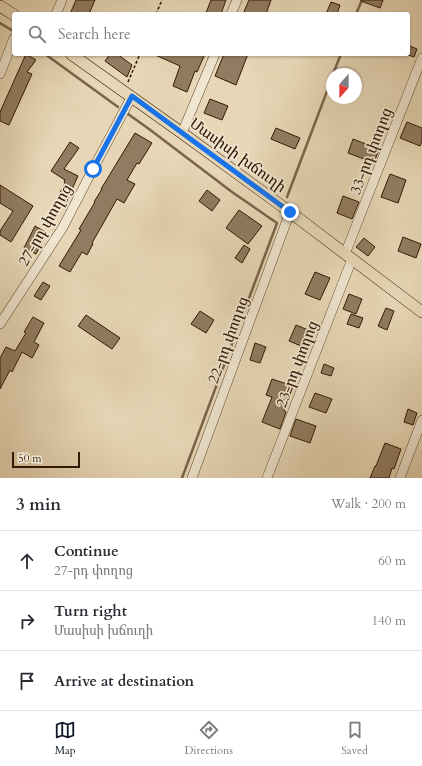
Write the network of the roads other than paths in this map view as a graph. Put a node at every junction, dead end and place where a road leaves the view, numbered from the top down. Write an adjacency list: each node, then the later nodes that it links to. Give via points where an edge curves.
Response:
1 (62, 0): 4 (street)
2 (237, 0): 5 (street)
3 (0, 6): 6 (main road)
4 (57, 12)
5 (232, 12)
6 (12, 14)
7 (12, 43): 11 (street)
8 (74, 56): 12 (main road, Մասիսի խճուղի)
9 (214, 56): 13 (street)
10 (421, 62): 15 (street, 33-րդ փողոց)
11 (0, 74)
12 (128, 94): 13 (main road, Մասիսի խճուղի); 17 (street, 27-րդ փողոց, via 63,227)
13 (182, 133): 14 (main road, Մասիսի խճուղի)
14 (290, 212): 15 (main road, Մասիսի խճուղի); 19 (street, 22-րդ փողոց)
15 (349, 257): 16 (main road, Մասիսի խճուղի); 20 (street, 23-րդ փողոց)
16 (422, 312)
17 (0, 324)
18 (422, 420): 21 (street)
19 (192, 478)
20 (267, 478)
21 (400, 478)

